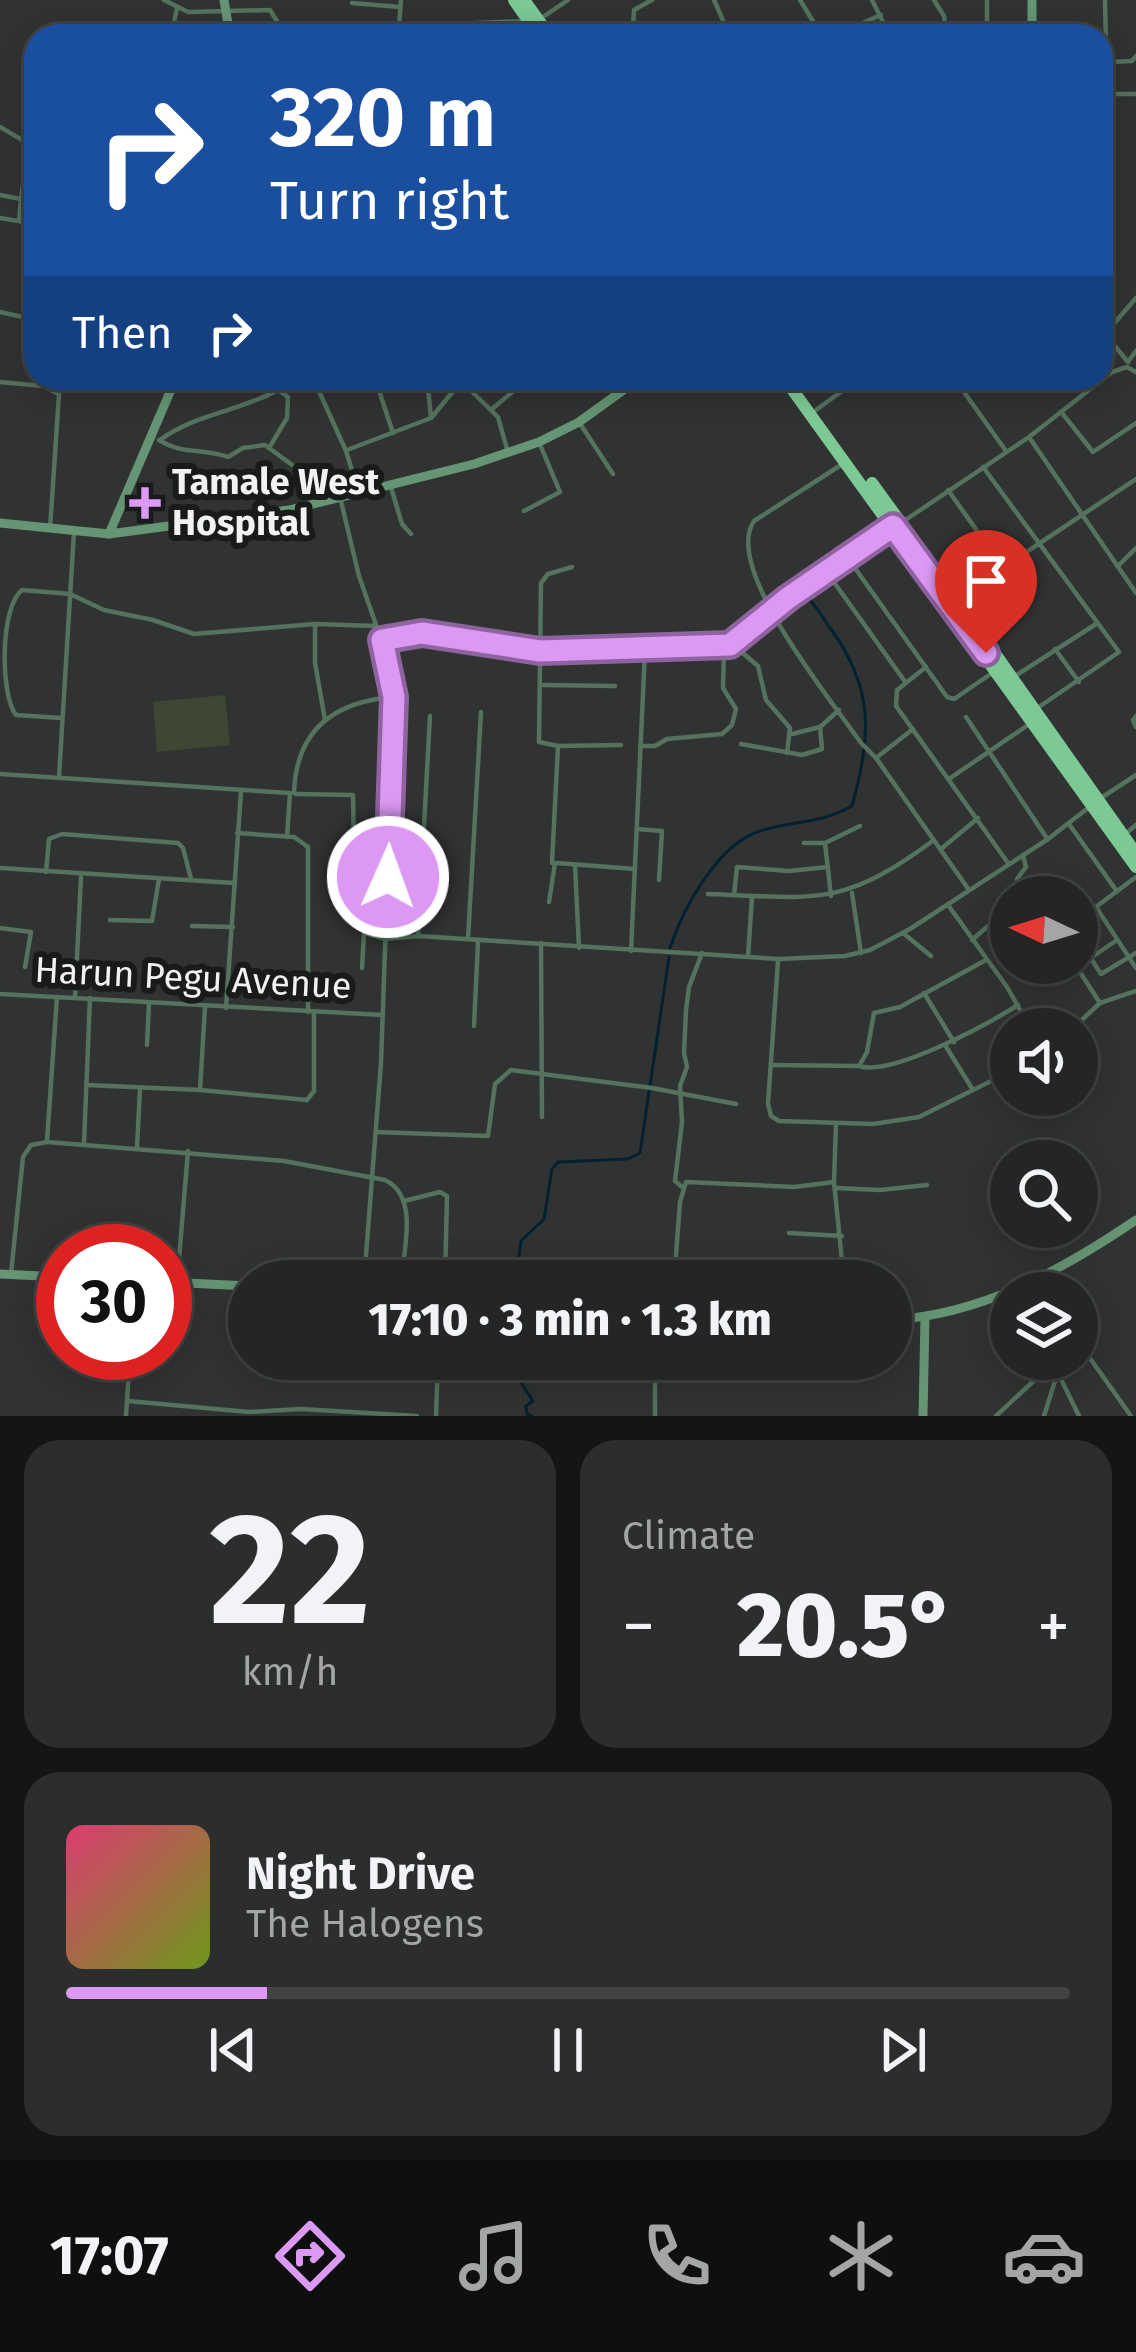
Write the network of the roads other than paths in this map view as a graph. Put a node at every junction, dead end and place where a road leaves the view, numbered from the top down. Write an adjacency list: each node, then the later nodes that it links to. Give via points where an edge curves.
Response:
1 (164, 0): 10 (street)
2 (514, 0): 12 (highway)
3 (524, 0): 12 (highway)
4 (568, 0): 12 (street)
5 (652, 0): 18 (street, via 634,10)
6 (872, 0): 11 (street)
7 (352, 3): 8 (street)
8 (401, 4)
9 (225, 5): 10 (street); 14 (street, via 272,10)
10 (177, 8): 13 (street)
11 (881, 15): 19 (street); 20 (street)
12 (533, 21): 15 (street); 16 (highway); 17 (highway)
13 (173, 24)
14 (280, 24)
15 (466, 24)
16 (534, 24)
17 (536, 24)
18 (632, 24)
19 (860, 24)
20 (885, 24)
21 (24, 186): 23 (street)
22 (0, 195): 23 (street)
23 (21, 200): 25 (street)
24 (0, 218): 25 (street)
25 (19, 221): 26 (street)
26 (24, 222)
27 (1136, 298): 28 (street)
28 (1113, 325)
29 (1113, 345): 31 (street)
30 (1136, 351): 31 (street)
31 (1128, 365): 32 (street); 33 (street)
32 (1113, 372)
33 (1136, 372)
34 (51, 390): 77 (street, via 59,394)
35 (172, 390): 58 (street)
36 (269, 390): 49 (street)
37 (318, 390): 61 (street)
38 (379, 390): 56 (street)
39 (428, 390): 53 (street)
40 (455, 390): 53 (street)
41 (473, 390): 50 (street)
42 (515, 390): 50 (street)
43 (623, 390): 54 (street)
44 (797, 390): 64 (highway)
45 (799, 390): 51 (highway)
46 (844, 390): 51 (street)
47 (963, 390): 62 (street)
48 (1089, 390): 52 (street)
49 (267, 396): 58 (street); 60 (street, via 278,390 288,397 287,418)
50 (492, 409): 63 (street)
51 (816, 410): 76 (highway)
52 (1061, 411): 55 (street, via 1093,452); 57 (street)
53 (431, 418): 56 (street)
54 (579, 422): 59 (street); 67 (street)
55 (1136, 423)
56 (393, 433): 61 (street)
57 (1029, 437): 62 (street); 74 (street)
58 (156, 438): 60 (street, via 182,452 228,458); 79 (street)
59 (539, 442): 63 (street); 73 (street, via 560,491)
60 (269, 448): 66 (street)
61 (346, 451): 71 (street)
62 (1006, 451): 65 (street)
63 (507, 454): 69 (street)
64 (846, 461): 76 (highway); 91 (street, via 749,529 749,565)
65 (983, 467): 70 (street); 81 (street)
66 (298, 470)
67 (613, 474)
68 (1136, 478): 74 (street)
69 (390, 484): 71 (street); 80 (street)
70 (948, 490): 76 (street); 84 (street)
71 (359, 493): 72 (street)
72 (340, 497): 79 (street); 94 (street)
73 (524, 511)
74 (1082, 514): 81 (street); 85 (street)
75 (0, 523): 77 (street)
76 (897, 524): 83 (street); 90 (highway); 101 (highway)
77 (50, 529): 78 (street)
78 (74, 532): 79 (street); 89 (street)
79 (109, 534)
80 (411, 534)
81 (1037, 542): 84 (street); 92 (street)
82 (1136, 548): 85 (street)
83 (848, 557): 87 (street); 100 (street)
84 (1003, 566): 90 (street)
85 (1118, 566): 88 (street)
86 (572, 568): 99 (street, via 542,580)
87 (826, 572): 91 (street); 104 (street)
88 (1136, 593)
89 (70, 594): 93 (street, via 194,634); 114 (street); 114 (street, via 17,593 5,635 4,694 12,712)
90 (956, 599): 102 (highway)
91 (771, 611): 96 (street); 108 (street)
92 (1096, 624): 97 (street); 103 (street, via 1118,654)
93 (316, 625): 94 (street); 115 (street)
94 (376, 626): 95 (street)
95 (382, 640): 99 (street, via 422,633); 107 (street)
96 (728, 645): 98 (street); 119 (street, via 758,668 763,694); 123 (street, via 723,688 736,709 730,727)
97 (1055, 649): 102 (street); 103 (street)
98 (645, 650): 99 (street); 123 (street)
99 (540, 651): 105 (street)
100 (926, 667): 101 (street, via 951,699); 104 (street)
101 (997, 669): 110 (highway)
102 (1014, 677): 110 (highway)
103 (1079, 682): 110 (street)
104 (906, 683): 118 (street, via 895,700)
105 (542, 685): 106 (street); 122 (street, via 539,742)
106 (615, 686)
107 (394, 697): 115 (street, via 348,706); 149 (street)
108 (839, 710): 116 (street); 126 (street)
109 (482, 712): 184 (street)
110 (1035, 715): 124 (street); 133 (highway)
111 (430, 716): 182 (street)
112 (1136, 716): 117 (street)
113 (966, 717): 124 (street)
114 (61, 718): 129 (street)
115 (325, 720): 132 (street, via 298,757)
116 (820, 727): 119 (street); 125 (street, via 820,751)
117 (1136, 727)
118 (913, 729): 126 (street); 130 (street)
119 (789, 734): 125 (street)
120 (741, 744): 125 (street)
121 (621, 745): 122 (street)
122 (558, 746): 150 (street)
123 (640, 746): 138 (street)
124 (989, 752): 130 (street); 142 (street)
125 (788, 753)
126 (873, 755): 143 (street)
127 (0, 773): 129 (street)
128 (1136, 775): 133 (street)
129 (59, 777): 131 (street)
130 (949, 779): 134 (street)
131 (241, 791): 132 (street); 139 (street)
132 (292, 793): 141 (street); 149 (street, via 353,795 355,850)
133 (1096, 802): 135 (street); 140 (highway); 154 (highway)
134 (978, 818): 146 (street); 151 (street)
135 (1069, 824): 142 (street); 166 (street)
136 (1136, 825): 140 (street)
137 (860, 826): 145 (street)
138 (637, 829): 156 (street); 163 (street, via 662,831)
139 (237, 833): 141 (street); 164 (street)
140 (1124, 835): 147 (highway)
141 (287, 837): 217 (street, via 309,851)
142 (1048, 839): 148 (street)
143 (934, 840): 146 (street); 167 (street)
144 (804, 843): 145 (street)
145 (825, 843): 153 (street)
146 (940, 848): 165 (street)
147 (1136, 853)
148 (1023, 855): 151 (street); 159 (street)
149 (389, 857): 183 (street)
150 (555, 863): 152 (street); 172 (street)
151 (1008, 864): 165 (street)
152 (575, 865): 156 (street); 189 (street)
153 (828, 867): 169 (street, via 737,867); 171 (street)
154 (1136, 867)
155 (0, 868): 157 (street)
156 (635, 869): 190 (street)
157 (46, 872): 158 (street); 162 (street, via 51,837 93,836 178,843)
158 (82, 875): 161 (street); 208 (street)
159 (1018, 876)
160 (1136, 877): 166 (street)
161 (159, 879): 162 (street); 176 (street, via 152,921)
162 (191, 879): 164 (street)
163 (658, 880)
164 (234, 883): 179 (street)
165 (969, 890): 173 (street)
166 (1116, 890): 174 (street)
167 (852, 891): 171 (street); 192 (street)
168 (708, 894): 169 (street)
169 (734, 895): 170 (street)
170 (752, 896): 171 (street); 196 (street)
171 (831, 896)
172 (549, 902)
173 (948, 905): 181 (street); 186 (street)
174 (1098, 905)
175 (1098, 910): 187 (street)
176 (110, 920)
177 (990, 924): 186 (street)
178 (192, 926): 179 (street)
179 (232, 927): 214 (street)
180 (0, 928): 199 (street, via 31,932)
181 (903, 933): 192 (street); 195 (street)
182 (418, 936): 183 (street); 184 (street)
183 (386, 939): 200 (street, via 362,934); 218 (street)
184 (468, 939): 185 (street)
185 (478, 940): 188 (street); 219 (street)
186 (972, 940): 198 (street)
187 (1118, 940): 193 (street); 194 (street)
188 (541, 943): 189 (street); 225 (street)
189 (579, 948): 190 (street)
190 (631, 951): 191 (street)
191 (702, 953): 196 (street); 231 (street, via 689,987)
192 (861, 953): 197 (street)
193 (1098, 953)
194 (1133, 955): 201 (street); 202 (street)
195 (931, 956)
196 (748, 958): 197 (street)
197 (778, 959): 223 (street)
198 (986, 960): 205 (street); 212 (street)
199 (25, 967)
200 (362, 968)
201 (1136, 968)
202 (1098, 970)
203 (1088, 984): 211 (street)
204 (1136, 992): 211 (street)
205 (925, 993): 220 (street); 224 (street, via 873,1014)
206 (0, 994): 207 (street, Harun Pegu Avenue)
207 (57, 997): 208 (street, Harun Pegu Avenue); 236 (street)
208 (75, 998): 209 (street, Harun Pegu Avenue)
209 (90, 998): 210 (street, Harun Pegu Avenue); 227 (street)
210 (149, 1003): 213 (street, Harun Pegu Avenue); 221 (street)
211 (1100, 1003): 216 (street)
212 (1018, 1005): 215 (street); 220 (street)
213 (205, 1007): 214 (street, Harun Pegu Avenue); 229 (street)
214 (226, 1008): 217 (street, Harun Pegu Avenue)
215 (1020, 1008)
216 (1095, 1008)
217 (311, 1012): 218 (street, Harun Pegu Avenue); 229 (street, via 309,1100)
218 (383, 1015): 235 (street)
219 (474, 1026)
220 (954, 1042): 222 (street)
221 (147, 1045)
222 (945, 1045): 224 (street, via 887,1067); 230 (street)
223 (770, 1065): 224 (street); 234 (street, via 773,1118)
224 (859, 1066)
225 (542, 1076): 231 (street); 233 (street); 235 (street, via 512,1070 497,1080 488,1136)
226 (990, 1082): 230 (street)
227 (87, 1085): 228 (street); 237 (street)
228 (140, 1089): 229 (street); 238 (street)
229 (200, 1090)
230 (973, 1090): 234 (street, via 919,1117)
231 (679, 1093): 232 (street); 243 (street, via 675,1181)
232 (736, 1104)
233 (542, 1118)
234 (836, 1123): 241 (street)
235 (376, 1132): 240 (street)
236 (47, 1142): 237 (street); 255 (street, via 23,1157)
237 (84, 1144): 238 (street)
238 (137, 1147): 239 (street)
239 (188, 1151): 240 (street); 246 (street)
240 (373, 1177): 244 (street, via 394,1184); 249 (street)
241 (834, 1185): 242 (street); 243 (street); 248 (street)
242 (928, 1185)
243 (682, 1186): 252 (street)
244 (404, 1201): 250 (street); 251 (street, via 447,1196)
245 (1136, 1220): 254 (street)
246 (179, 1224)
247 (789, 1233): 248 (street)
248 (842, 1236): 253 (street)
249 (366, 1260)
250 (402, 1260)
251 (446, 1260)
252 (676, 1260)
253 (843, 1260)
254 (1050, 1272)
255 (5, 1274): 256 (street)
256 (36, 1276)
257 (192, 1283): 258 (street)
258 (228, 1285)
259 (990, 1296): 260 (street)
260 (926, 1317): 261 (street); 276 (street)
261 (912, 1318)
262 (1098, 1368): 280 (street)
263 (129, 1380): 269 (street)
264 (437, 1380): 274 (street)
265 (655, 1380): 275 (street)
266 (1035, 1380): 277 (street)
267 (1057, 1380): 278 (street)
268 (1060, 1380): 279 (street)
269 (128, 1401): 270 (street); 271 (street)
270 (186, 1406): 272 (street); 273 (street)
271 (126, 1416)
272 (185, 1416)
273 (417, 1416)
274 (436, 1416)
275 (655, 1416)
276 (923, 1416)
277 (995, 1416)
278 (1044, 1416)
279 (1079, 1416)
280 (1131, 1416)

